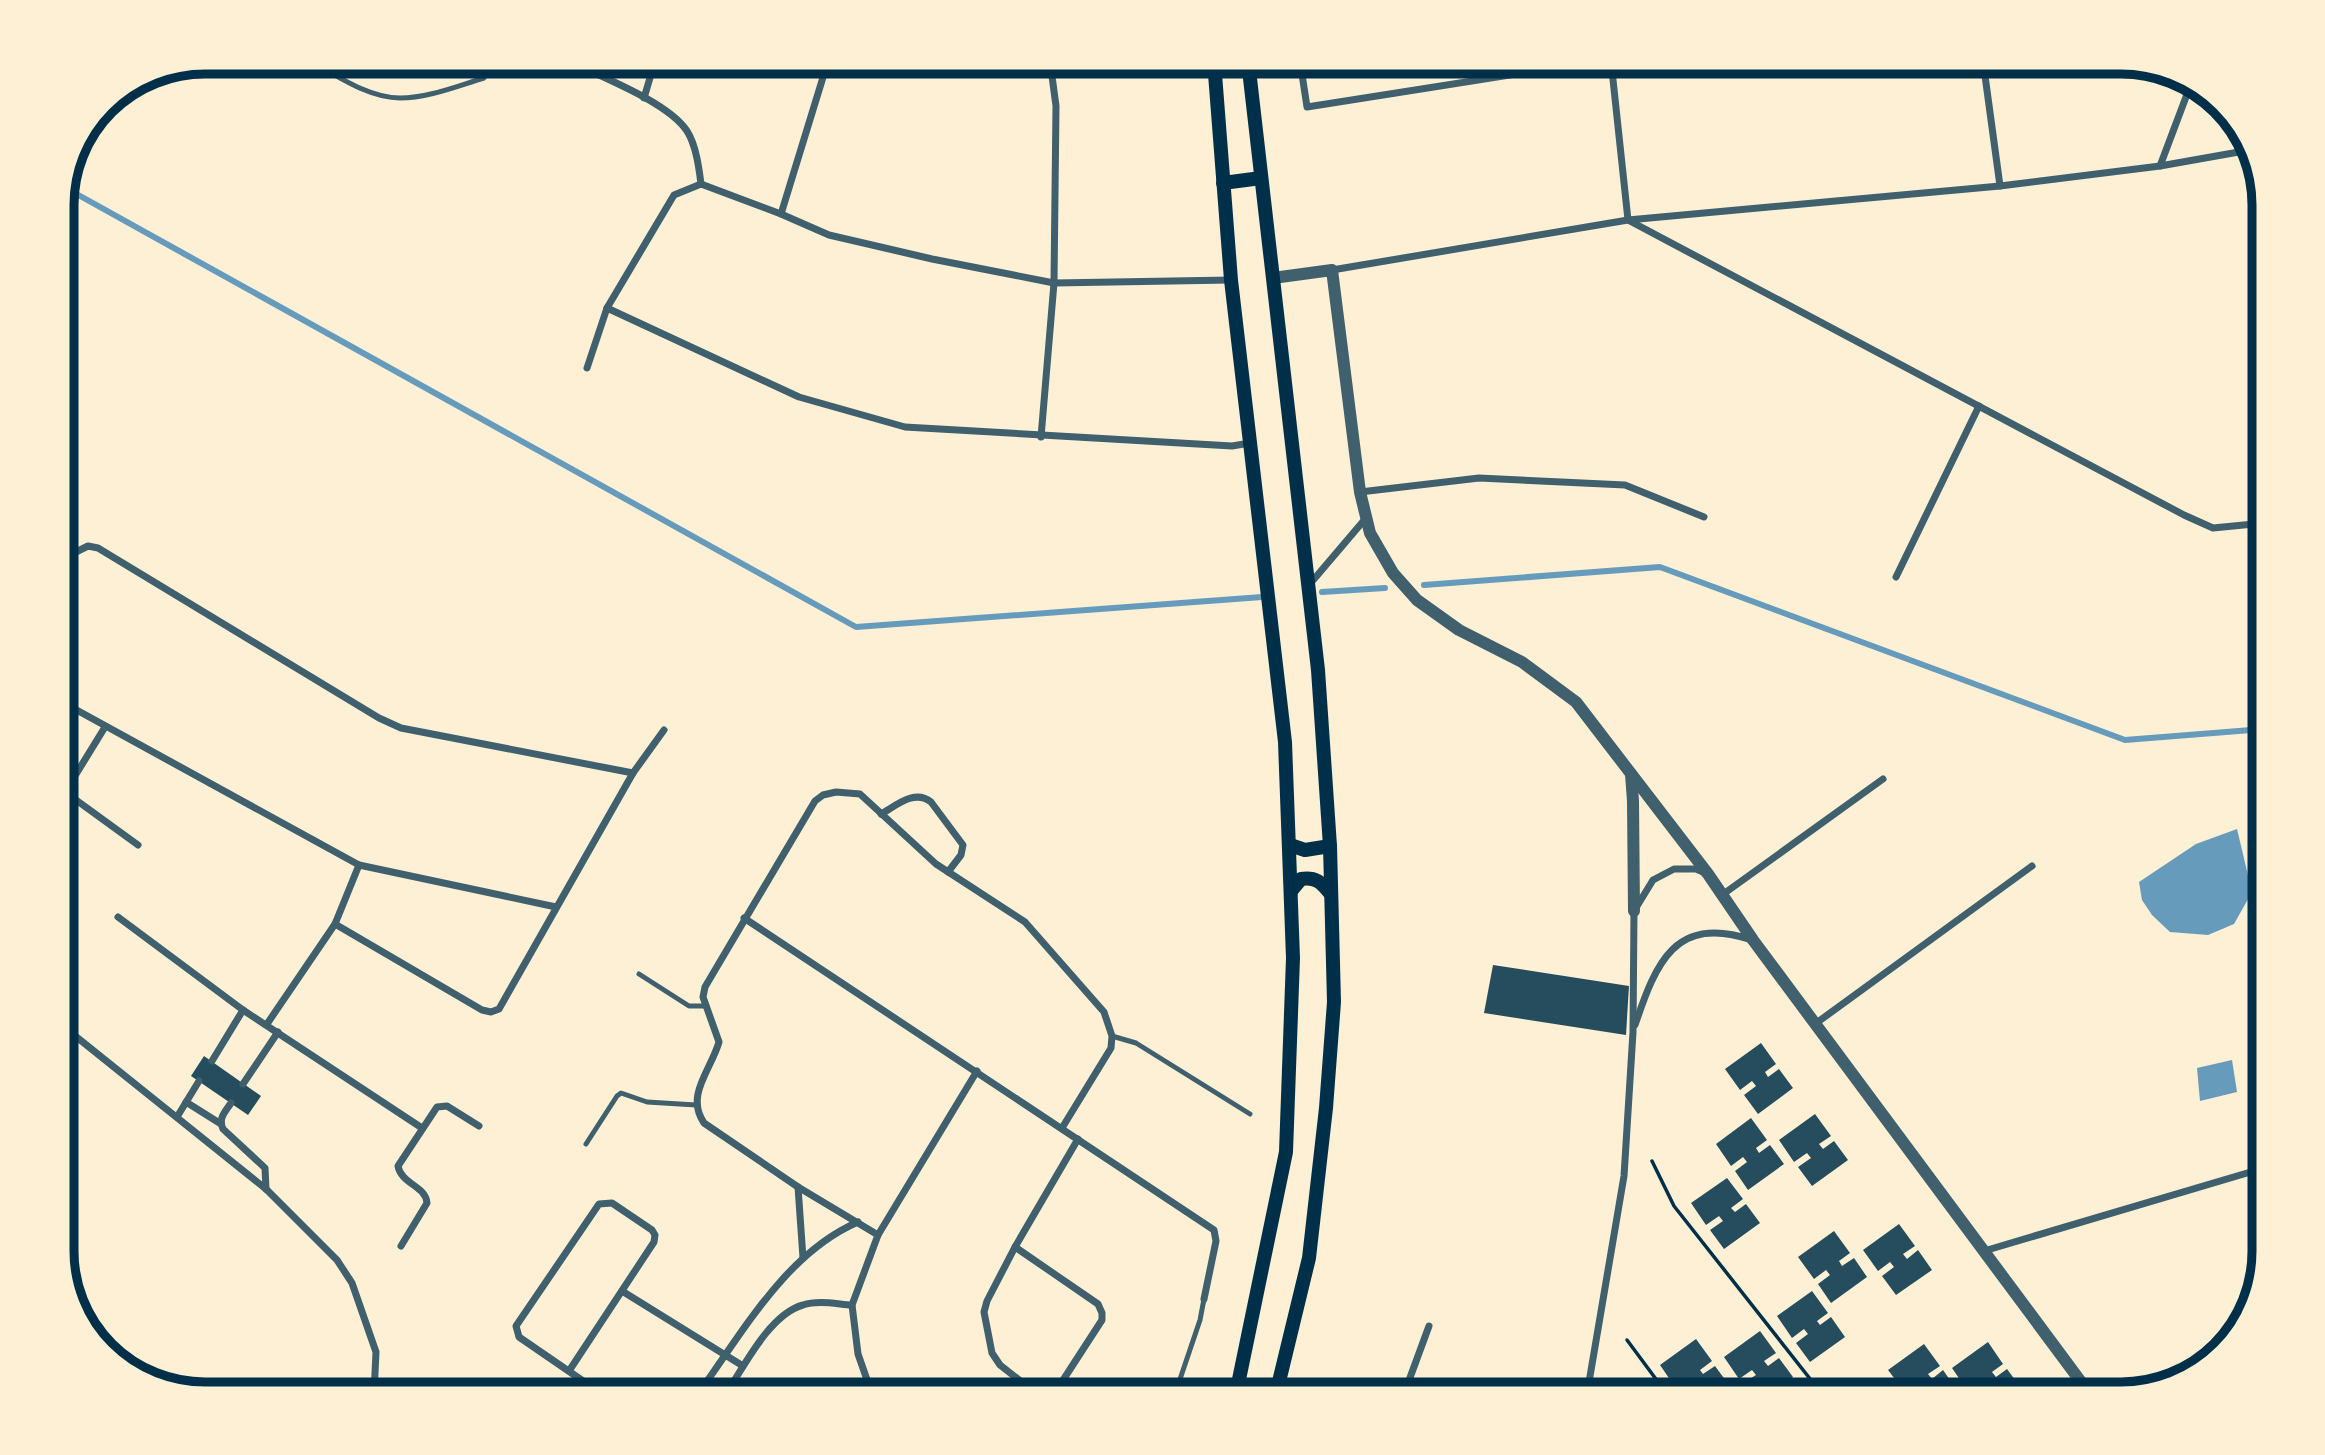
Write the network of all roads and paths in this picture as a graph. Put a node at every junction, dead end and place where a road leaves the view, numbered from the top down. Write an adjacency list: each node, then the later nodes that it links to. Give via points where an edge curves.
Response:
1 (336, 74): 2 (lane, via 373,93 398,98 421,96)
2 (486, 74)
3 (595, 74): 14 (street)
4 (651, 74): 14 (street)
5 (824, 74): 21 (street)
6 (1052, 74): 26 (street, via 1056,106)
7 (1215, 74): 18 (main road)
8 (1249, 74): 17 (main road)
9 (1302, 74): 10 (street, via 1307,107)
10 (1516, 74)
11 (1612, 74): 22 (street)
12 (1985, 74): 20 (street)
13 (2188, 92): 16 (street)
14 (644, 98): 19 (street, via 663,108 687,131)
15 (2240, 152): 16 (street)
16 (2160, 166): 20 (street)
17 (1261, 178): 18 (main road); 24 (main road)
18 (1223, 183): 25 (main road)
19 (701, 184): 21 (street); 27 (street, via 674,195)
20 (2000, 186): 22 (street)
21 (780, 214): 26 (street, via 829,234)
22 (1628, 220): 23 (street); 29 (street)
23 (1332, 270): 24 (street); 32 (street)
24 (1273, 278): 38 (main road)
25 (1231, 280): 26 (street); 31 (main road)
26 (1054, 283): 30 (street)
27 (607, 308): 28 (street); 30 (street, via 799,397 905,427)
28 (587, 368)
29 (1979, 406): 35 (street, via 2213,528); 37 (street)
30 (1041, 436): 31 (street, via 1232,446)
31 (1250, 443): 49 (main road, via 1286,742)
32 (1360, 492): 33 (street, via 1479,478 1625,485); 34 (street)
33 (1704, 517)
34 (1366, 518): 38 (street); 43 (street, via 1393,573 1418,600 1459,630 1522,662 1576,702)
35 (2251, 524)
36 (74, 553): 42 (street, via 88,546 98,548 401,728)
37 (1895, 577)
38 (1309, 585): 50 (main road)
39 (74, 709): 40 (street)
40 (105, 727): 44 (street); 51 (street)
41 (664, 730): 42 (street)
42 (633, 773): 58 (street)
43 (1631, 774): 54 (street); 59 (street)
44 (74, 776)
45 (1883, 779): 57 (street)
46 (74, 801): 48 (street)
47 (881, 814): 53 (street); 53 (street, via 915,796 931,802 962,845 961,855); 61 (street, via 860,794 823,795 815,801)
48 (138, 845)
49 (1290, 845): 50 (main road, via 1305,850); 55 (main road)
50 (1330, 846): 56 (main road)
51 (359, 865): 58 (street); 62 (street)
52 (2032, 866): 68 (street)
53 (948, 872): 71 (street, via 1025,922 1104,1012)
54 (1708, 874): 57 (street); 59 (street, via 1674,869 1653,880)
55 (1291, 891): 56 (main road, via 1301,879 1311,878 1320,880); 114 (main road, via 1286,1152)
56 (1331, 894): 115 (main road, via 1334,1002 1326,1108 1309,1258)
57 (1722, 895): 63 (street)
58 (556, 907): 62 (street, via 499,1009 491,1012)
59 (1634, 911): 70 (street)
60 (118, 917): 66 (street)
61 (744, 918): 65 (street, via 705,987); 74 (street)
62 (335, 924): 67 (street)
63 (1753, 940): 68 (street); 70 (street, via 1717,931 1692,936 1666,954 1650,979)
64 (639, 974): 65 (lane, via 689,1006)
65 (707, 1006): 79 (street, via 719,1042)
66 (243, 1010): 67 (street); 73 (street)
67 (267, 1024): 69 (street)
68 (1815, 1024): 96 (street)
69 (278, 1032): 76 (street); 84 (street)
70 (1633, 1032): 117 (street, via 1624,1176)
71 (1112, 1035): 80 (lane, via 1136,1043); 85 (street, via 1111,1048)
72 (74, 1037): 81 (street)
73 (212, 1061)
74 (977, 1072): 85 (street); 93 (street)
75 (199, 1082): 77 (street)
76 (243, 1084)
77 (186, 1102): 81 (street); 82 (street)
78 (231, 1103): 82 (street)
79 (696, 1105): 87 (lane, via 647,1102 621,1093); 90 (street, via 704,1123)
80 (1250, 1114)
81 (177, 1117): 91 (street)
82 (221, 1124): 91 (street, via 265,1168)
83 (479, 1126): 84 (street, via 442,1106)
84 (422, 1128): 94 (street, via 398,1166 401,1177 424,1194 427,1203)
85 (1062, 1128): 86 (street)
86 (1078, 1139): 95 (street); 99 (street, via 1214,1230 1216,1241)
87 (586, 1144)
88 (1653, 1161): 119 (path, via 1674,1206)
89 (2252, 1172): 96 (street)
90 (798, 1187): 92 (street); 97 (street)
91 (266, 1189): 106 (street, via 337,1260 352,1283 376,1352)
92 (858, 1222): 93 (street); 97 (street, via 829,1236)
93 (878, 1235): 100 (street)
94 (401, 1246)
95 (1015, 1247): 111 (street, via 987,1301 985,1323 992,1353); 112 (street, via 1098,1304 1102,1312 1102,1320)
96 (1983, 1251): 120 (street)
97 (803, 1258): 103 (street)
98 (622, 1291): 103 (street); 105 (street); 105 (street, via 655,1235 612,1203 604,1202 516,1326 519,1336)
99 (1204, 1299): 113 (lane)
100 (852, 1305): 104 (street, via 813,1303 790,1310); 110 (street, via 858,1354)
101 (1429, 1326): 116 (street)
102 (1627, 1340): 118 (path)
103 (726, 1355): 104 (street); 108 (street)
104 (743, 1366): 109 (street)
105 (569, 1371): 107 (street)
106 (375, 1382)
107 (585, 1382)
108 (707, 1382)
109 (733, 1382)
110 (868, 1382)
111 (1022, 1382)
112 (1062, 1382)
113 (1179, 1382)
114 (1238, 1382)
115 (1279, 1382)
116 (1408, 1382)
117 (1589, 1382)
118 (1658, 1382)
119 (1813, 1382)
120 (2081, 1382)

